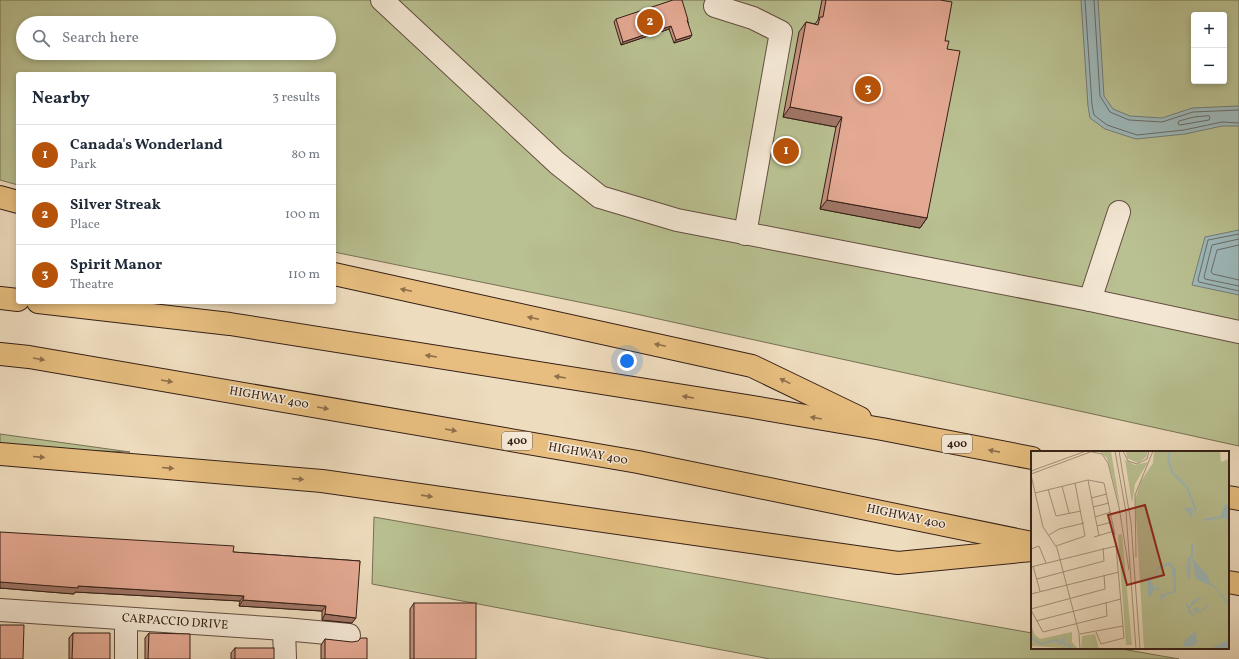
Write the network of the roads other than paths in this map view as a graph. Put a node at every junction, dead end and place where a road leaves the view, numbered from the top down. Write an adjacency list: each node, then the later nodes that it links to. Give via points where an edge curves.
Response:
1 (382, 0): 6 (street, via 557,163 600,197 676,220)
2 (715, 6): 6 (street, via 753,18 781,32)
3 (0, 197): 4 (highway)
4 (16, 201)
5 (1119, 212): 10 (street)
6 (745, 234): 10 (street)
7 (336, 274): 14 (highway, one-way to 7, via 752,366)
8 (0, 298): 9 (highway)
9 (16, 300)
10 (1090, 300): 12 (street)
11 (55, 304): 14 (highway, 400, one-way to 11, via 230,324)
12 (1239, 332)
13 (0, 354): 19 (highway, HIGHWAY 400 / 400, one-way to 19, via 638,462)
14 (882, 429): 16 (highway, 400, one-way to 14)
15 (0, 454): 20 (highway, one-way to 20, via 322,481 898,563)
16 (1031, 458)
17 (1229, 497): 18 (highway)
18 (1239, 499)
19 (1031, 543)
20 (1031, 550)
21 (1229, 582): 22 (highway)
22 (1239, 584)
23 (0, 610): 24 (street, CARPACCIO DRIVE)
24 (126, 619): 25 (street, CARPACCIO DRIVE); 27 (street)
25 (284, 629): 26 (street, CARPACCIO DRIVE); 28 (street)
26 (349, 635)
27 (126, 659)
28 (285, 659)

